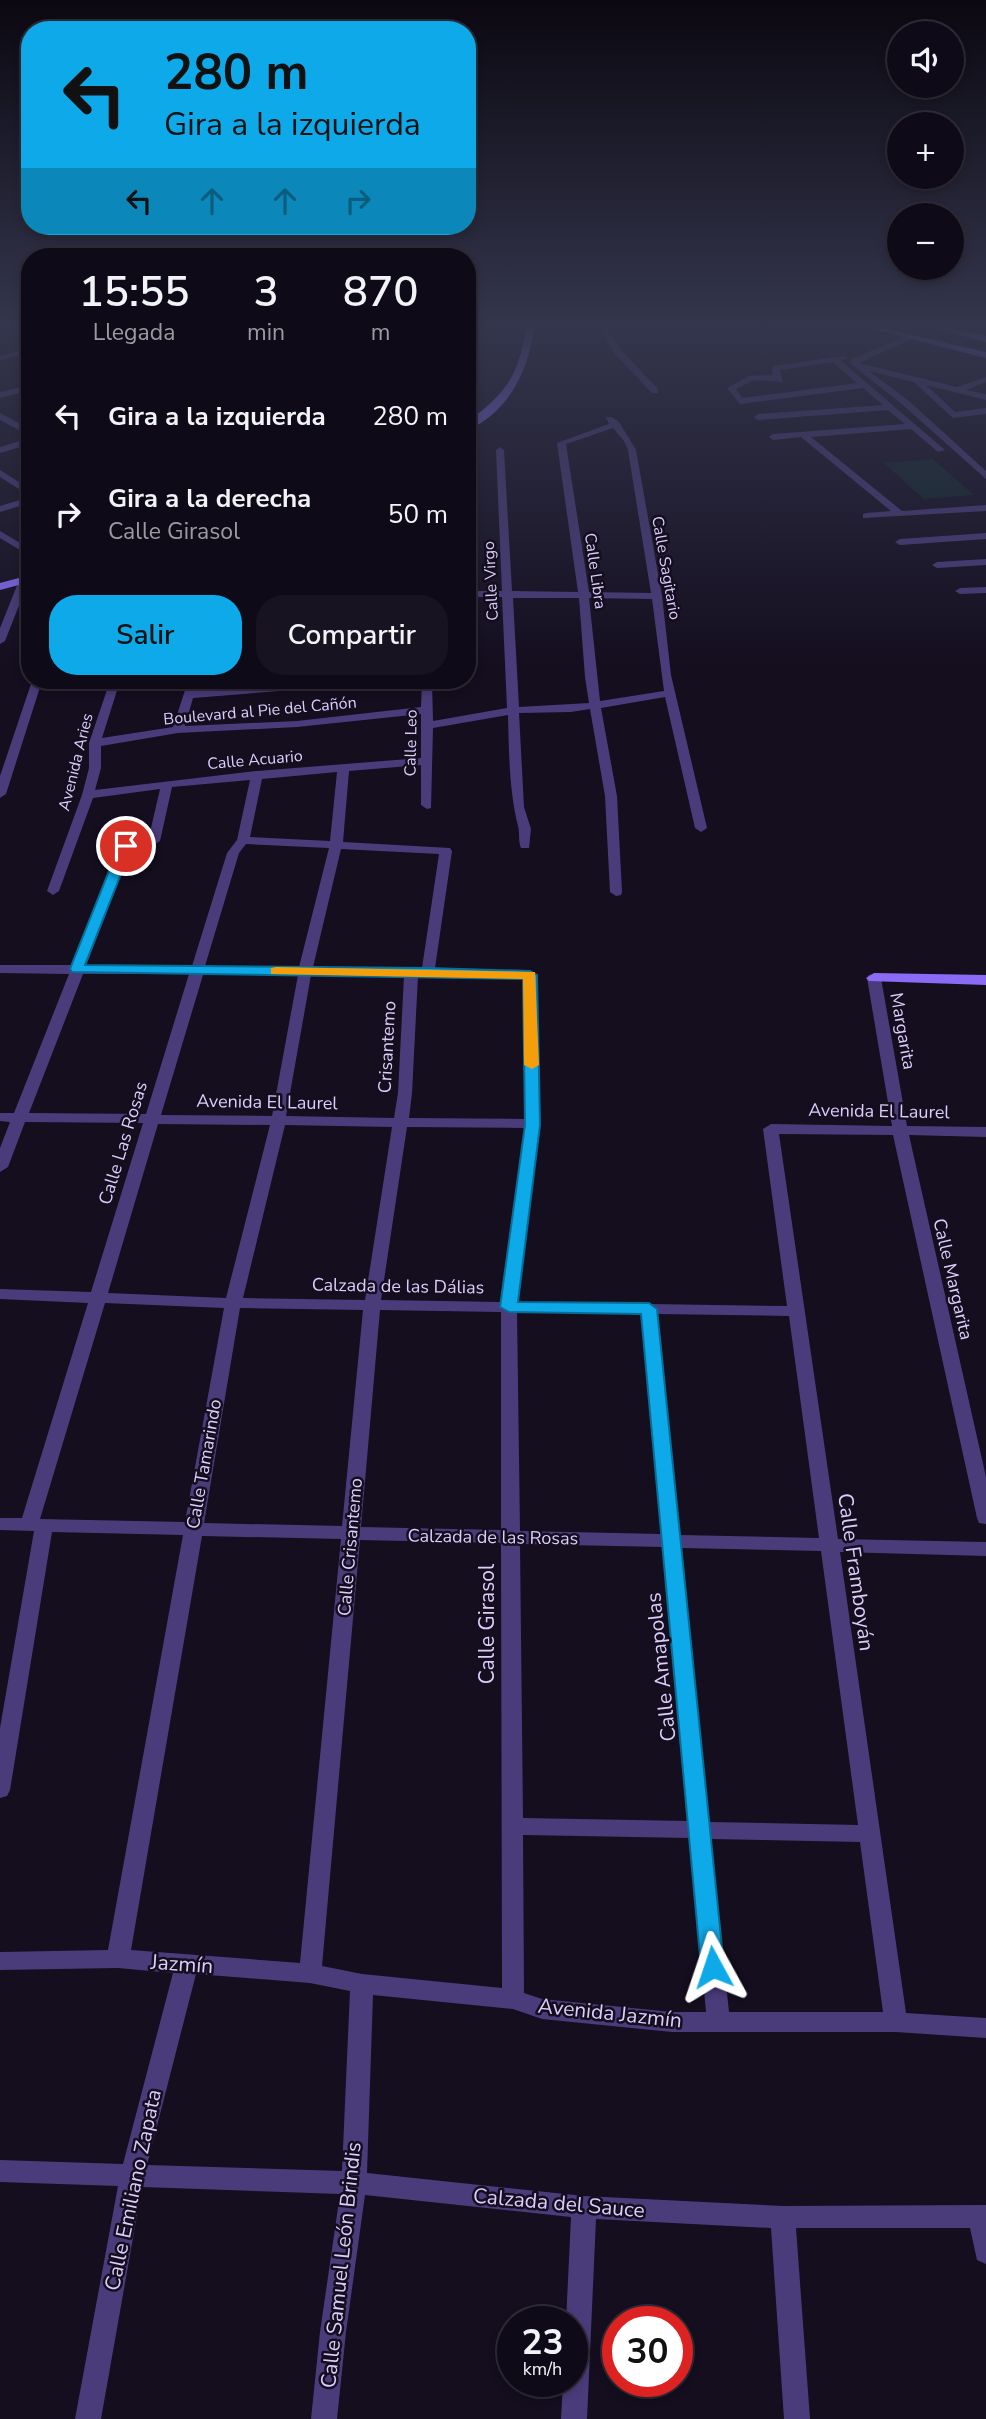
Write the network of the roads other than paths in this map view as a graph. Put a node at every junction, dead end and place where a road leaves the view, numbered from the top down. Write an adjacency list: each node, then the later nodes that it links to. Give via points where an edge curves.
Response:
1 (570, 440): 31 (street, Calle Libra, via 561,443)
2 (628, 440): 32 (street, Calle Sagitario)
3 (809, 440): 16 (street)
4 (930, 440): 12 (street)
5 (946, 440): 10 (street)
6 (21, 444): 7 (street)
7 (0, 450)
8 (500, 450): 30 (street, Calle Virgo)
9 (0, 473): 11 (street)
10 (986, 476)
11 (21, 488)
12 (986, 489)
13 (21, 503): 15 (street)
14 (986, 508): 16 (street)
15 (0, 509)
16 (899, 513): 17 (street)
17 (866, 516)
18 (0, 534): 21 (street)
19 (986, 536): 20 (street)
20 (900, 542)
21 (21, 547)
22 (986, 562): 23 (street)
23 (937, 565)
24 (21, 581): 25 (street)
25 (0, 587)
26 (986, 590): 27 (street)
27 (960, 591)
28 (21, 593): 33 (street)
29 (476, 594): 30 (street)
30 (507, 595): 31 (street); 43 (street, Calle Virgo)
31 (584, 596): 32 (street); 41 (street, Calle Libra)
32 (657, 596): 39 (street, Calle Sagitario)
33 (1, 638)
34 (34, 689): 51 (street)
35 (112, 689): 46 (street, Avenida Aries)
36 (191, 689): 40 (street)
37 (236, 689): 40 (street)
38 (427, 689): 42 (street, Calle Leo)
39 (670, 693): 41 (street); 54 (street, Calle Sagitario)
40 (189, 695): 45 (street)
41 (595, 704): 43 (street, via 550,711); 61 (street, Calle Libra, via 611,796)
42 (428, 710): 44 (street, Calle Leo); 45 (street, Boulevard al Pie del Cañón, via 297,724)
43 (515, 710): 44 (street); 58 (street, Calle Virgo, via 518,807)
44 (428, 725): 47 (street, Calle Leo)
45 (178, 730): 46 (street, Boulevard al Pie del Cañón)
46 (95, 743): 52 (street, Avenida Aries)
47 (426, 761): 48 (street, Calle Acuario); 53 (street, Calle Leo)
48 (342, 768): 49 (street, Calle Acuario); 57 (street, Calle Tamarindo)
49 (257, 775): 50 (street, Calle Acuario); 55 (street, Calle Las Rosas)
50 (167, 784): 52 (street, Calle Acuario); 56 (street)
51 (0, 794)
52 (88, 795): 60 (street, Avenida Aries)
53 (427, 805)
54 (701, 828)
55 (243, 840): 57 (street); 64 (street, Calle Las Rosas, via 233,853)
56 (154, 842)
57 (336, 845): 65 (street, Calle Tamarindo); 67 (street, via 446,850)
58 (525, 845)
59 (126, 846): 62 (street)
60 (53, 891)
61 (616, 892)
62 (77, 969): 63 (street); 64 (street); 71 (street)
63 (0, 970)
64 (197, 970): 65 (street); 72 (street, Calle Las Rosas)
65 (305, 972): 66 (street); 73 (street, Calle Tamarindo)
66 (411, 972): 67 (street); 74 (street, Crisantemo)
67 (428, 972): 75 (street, Calle Girasol, via 530,975)
68 (874, 978): 69 (street); 77 (street, Margarita)
69 (986, 980)
70 (0, 1117): 71 (street, Avenida El Laurel)
71 (18, 1117): 72 (street, Avenida El Laurel); 79 (street)
72 (151, 1118): 73 (street, Avenida El Laurel); 81 (street, Calle Las Rosas)
73 (278, 1122): 74 (street, Avenida El Laurel); 82 (street, Calle Tamarindo)
74 (400, 1123): 75 (street, Avenida El Laurel); 83 (street, Calle Crisantemo)
75 (533, 1125): 84 (street, Calle Girasol)
76 (771, 1129): 77 (street, Avenida El Laurel); 86 (street, Calle Framboyán)
77 (900, 1131): 78 (street, Avenida El Laurel); 87 (street, Calle Margarita)
78 (986, 1132)
79 (0, 1167)
80 (0, 1294): 81 (street, Calzada de las Dálias)
81 (96, 1297): 82 (street, Calzada de las Dálias); 89 (street, Calle Las Rosas)
82 (233, 1303): 83 (street, Calzada de las Dálias); 90 (street, Calle Tamarindo)
83 (372, 1305): 84 (street, Calzada de las Dálias); 91 (street, Calle Crisantemo)
84 (509, 1307): 85 (street, Calzada de las Dálias); 92 (street, Calle Girasol)
85 (649, 1309): 86 (street, Calzada de las Dálias); 93 (street, Calle Amapolas)
86 (796, 1311): 94 (street, Calle Framboyán)
87 (986, 1518)
88 (0, 1524): 89 (street, Calzada de las Rosas)
89 (36, 1525): 90 (street, Calzada de las Rosas); 96 (street, Calle Las Rosas)
90 (192, 1529): 91 (street, Calzada de las Rosas); 100 (street, Calle Tamarindo)
91 (351, 1533): 92 (street, Calzada de las Rosas); 103 (street, Calle Crisantemo)
92 (509, 1537): 93 (street, Calzada de las Rosas); 97 (street, Calle Girasol)
93 (671, 1541): 94 (street, Calzada de las Rosas); 98 (street, Calle Amapolas)
94 (829, 1545): 95 (street, Calzada de las Rosas); 99 (street, Calle Framboyán)
95 (986, 1549)
96 (0, 1790)
97 (511, 1826): 98 (street); 105 (street, Calle Girasol)
98 (700, 1830): 99 (street); 106 (street, Calle Amapolas)
99 (870, 1834): 107 (street, Calle Framboyán)
100 (118, 1959): 101 (street, Jazmín); 102 (street, Jazmín)
101 (0, 1961)
102 (187, 1964): 103 (street, Jazmín); 110 (street, Calle Emiliano Zapata)
103 (310, 1973): 104 (street, Jazmín)
104 (362, 1984): 105 (street, Avenida Jazmín); 111 (street, Calle Samuel León Brindis)
105 (513, 1999): 106 (street, Avenida Jazmín, via 542,2009)
106 (718, 2022): 107 (street, Avenida Jazmín)
107 (896, 2022): 108 (street, Avenida Jazmín)
108 (986, 2028)
109 (0, 2171): 110 (street, Calzada del Sauce)
110 (132, 2175): 111 (street, Calzada del Sauce); 116 (street, Calle Emiliano Zapata)
111 (354, 2183): 112 (street, Calzada del Sauce); 117 (street, Calle Samuel León Brindis)
112 (584, 2207): 114 (street, Calzada del Sauce); 118 (street)
113 (984, 2216): 114 (street, Calzada del Sauce); 115 (street)
114 (783, 2217): 119 (street)
115 (986, 2252)
116 (88, 2419)
117 (324, 2419)
118 (574, 2419)
119 (797, 2419)

